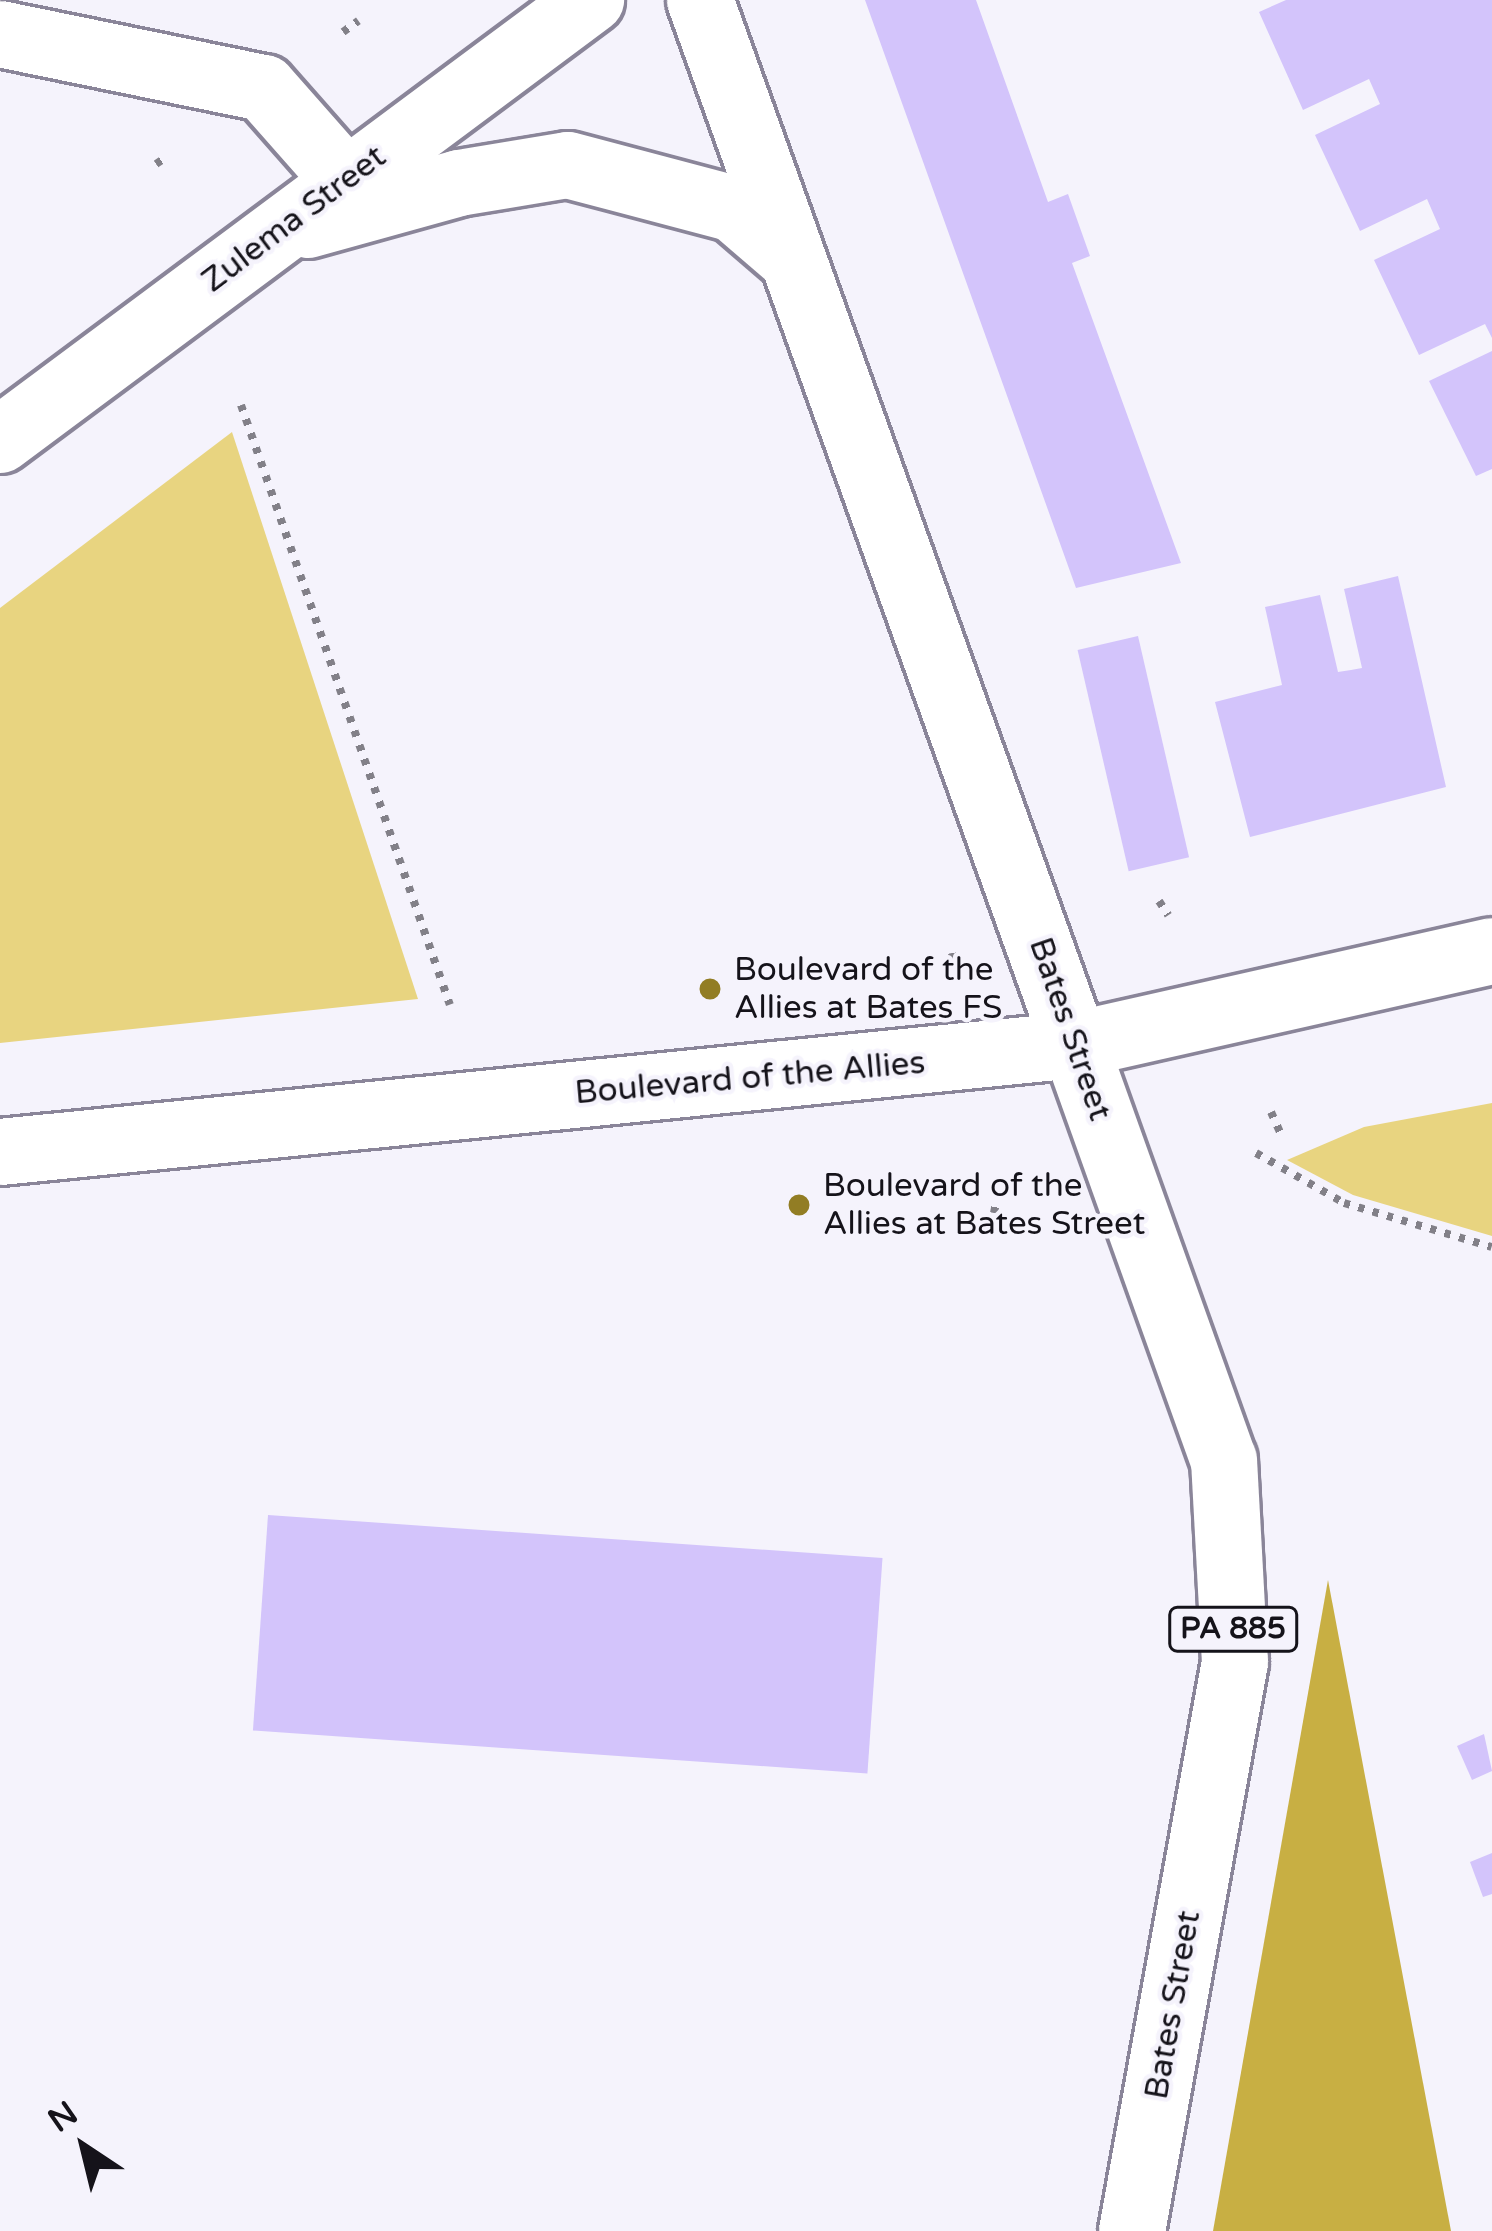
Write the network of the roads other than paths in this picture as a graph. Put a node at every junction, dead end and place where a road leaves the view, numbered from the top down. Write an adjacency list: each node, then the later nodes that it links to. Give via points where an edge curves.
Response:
1 (590, 0): 4 (street, Zulema Street)
2 (700, 0): 6 (street, Bates Street)
3 (0, 34): 4 (street, via 265,88)
4 (345, 180): 5 (street, Zulema Street)
5 (276, 233): 6 (street, via 459,183 568,166 734,209); 7 (street, Zulema Street)
6 (792, 260): 9 (street, Bates Street)
7 (0, 440)
8 (1492, 951): 9 (street, Boulevard of the Allies)
9 (1075, 1045): 10 (street, Boulevard of the Allies); 11 (street, Bates Street / PA 885, via 1224,1460 1235,1662)
10 (0, 1152)
11 (1132, 2231)

